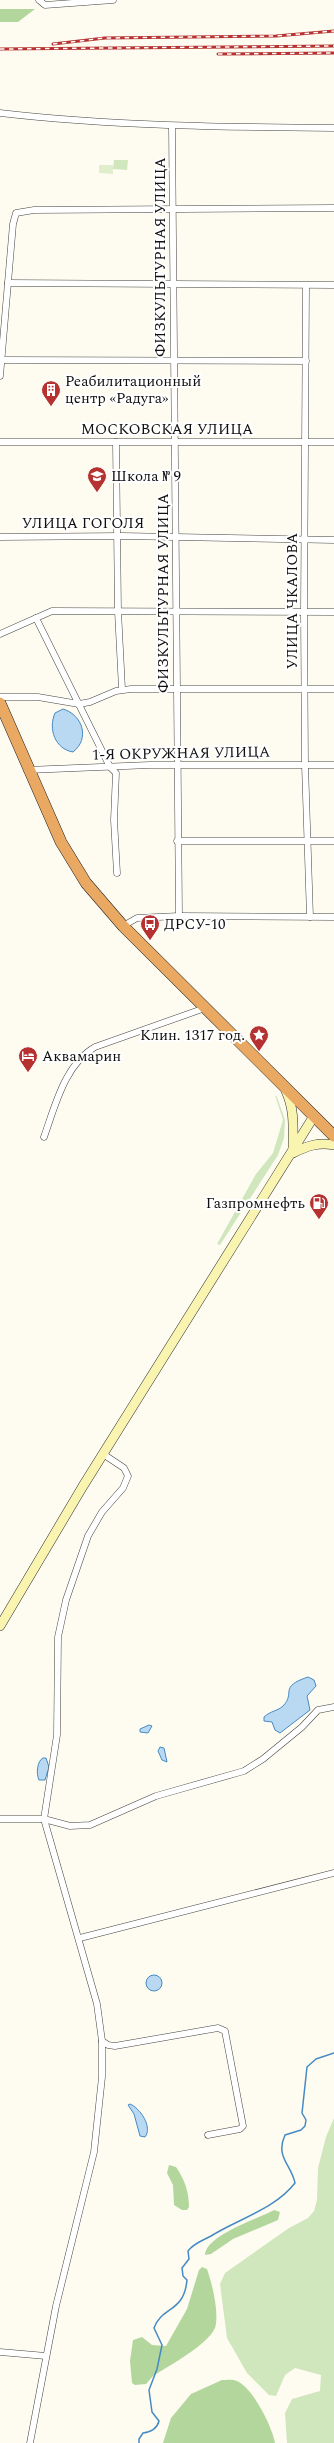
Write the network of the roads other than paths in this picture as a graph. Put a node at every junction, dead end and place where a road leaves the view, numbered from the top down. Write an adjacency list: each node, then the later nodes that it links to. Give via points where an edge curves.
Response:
1 (40, 0): 2 (street, via 45,4)
2 (113, 0)
3 (0, 113): 4 (street, via 39,118)
4 (172, 126): 5 (street); 6 (street, ФИЗКУЛЬТУРНАЯ УЛИЦА)
5 (334, 128)
6 (173, 208): 7 (street); 8 (street, via 34,210 16,213 12,224); 9 (street, ФИЗКУЛЬТУРНАЯ УЛИЦА)
7 (334, 208)
8 (8, 283): 9 (street); 12 (street)
9 (174, 285): 11 (street); 13 (street, ФИЗКУЛЬТУРНАЯ УЛИЦА)
10 (334, 285): 11 (street)
11 (306, 286): 14 (street, УЛИЦА ЧКАЛОВА)
12 (1, 360): 13 (street); 15 (street)
13 (173, 361): 14 (street); 18 (street, ФИЗКУЛЬТУРНАЯ УЛИЦА)
14 (306, 361): 19 (street, УЛИЦА ЧКАЛОВА)
15 (0, 376)
16 (0, 442): 17 (street, МОСКОВСКАЯ УЛИЦА)
17 (116, 442): 18 (street, МОСКОВСКАЯ УЛИЦА); 21 (street)
18 (175, 442): 19 (street, МОСКОВСКАЯ УЛИЦА); 23 (street, ФИЗКУЛЬТУРНАЯ УЛИЦА)
19 (305, 442): 20 (street, МОСКОВСКАЯ УЛИЦА); 24 (street, УЛИЦА ЧКАЛОВА)
20 (334, 442)
21 (117, 536): 22 (street, УЛИЦА ГОГОЛЯ); 23 (street, УЛИЦА ГОГОЛЯ); 26 (street)
22 (0, 537)
23 (176, 537): 24 (street, УЛИЦА ГОГОЛЯ); 27 (street, ФИЗКУЛЬТУРНАЯ УЛИЦА)
24 (305, 539): 25 (street, УЛИЦА ГОГОЛЯ); 28 (street, УЛИЦА ЧКАЛОВА)
25 (334, 540)
26 (118, 611): 27 (street); 30 (street, via 52,611); 35 (street)
27 (175, 611): 28 (street); 32 (street, ФИЗКУЛЬТУРНАЯ УЛИЦА)
28 (304, 612): 29 (street); 33 (street, УЛИЦА ЧКАЛОВА)
29 (334, 612)
30 (36, 618): 31 (street); 38 (street)
31 (0, 634)
32 (177, 688): 33 (street); 35 (street); 39 (street, ФИЗКУЛЬТУРНАЯ УЛИЦА)
33 (306, 689): 34 (street); 40 (street, УЛИЦА ЧКАЛОВА)
34 (334, 689)
35 (122, 690): 38 (street)
36 (0, 697): 38 (street, via 38,697)
37 (0, 703): 43 (highway)
38 (79, 704): 42 (street)
39 (177, 765): 40 (street, 1-Я ОКРУЖНАЯ УЛИЦА); 42 (street, 1-Я ОКРУЖНАЯ УЛИЦА); 44 (street, ФИЗКУЛЬТУРНАЯ УЛИЦА)
40 (305, 765): 41 (street, 1-Я ОКРУЖНАЯ УЛИЦА); 45 (street, УЛИЦА ЧКАЛОВА)
41 (334, 765)
42 (110, 767): 43 (street, 1-Я ОКРУЖНАЯ УЛИЦА); 47 (street, via 116,773 114,820)
43 (27, 770): 51 (highway, via 61,842 86,883)
44 (177, 841): 45 (street); 48 (street, ФИЗКУЛЬТУРНАЯ УЛИЦА)
45 (307, 841): 46 (street); 49 (street, УЛИЦА ЧКАЛОВА)
46 (334, 841)
47 (117, 873)
48 (179, 916): 49 (street); 51 (street, via 138,918)
49 (310, 917): 50 (street)
50 (334, 917)
51 (123, 926): 52 (highway)
52 (205, 1008): 53 (highway); 56 (street, via 95,1046 84,1053 69,1075)
53 (284, 1087): 54 (highway); 58 (main road, via 291,1102 294,1118)
54 (314, 1116): 55 (highway); 58 (main road)
55 (334, 1136)
56 (44, 1137)
57 (334, 1145): 58 (main road, via 319,1144)
58 (293, 1152): 59 (main road)
59 (103, 1454): 60 (main road); 63 (street, via 124,1468 128,1476 123,1488 94,1524 74,1574 62,1619 56,1664 57,1735)
60 (0, 1626)
61 (334, 1707): 63 (street, via 318,1710 297,1731 244,1771 156,1796 90,1825 70,1826)
62 (0, 1819): 63 (street)
63 (44, 1819): 65 (street)
64 (334, 1873): 65 (street)
65 (80, 1938): 66 (street, via 97,2004)
66 (102, 2041): 67 (street, via 115,2046 218,2028 225,2031 243,2126 240,2129); 69 (street, via 102,2077 94,2152)
67 (208, 2136)
68 (0, 2352): 69 (street)
69 (46, 2356): 70 (street)
70 (30, 2443)

